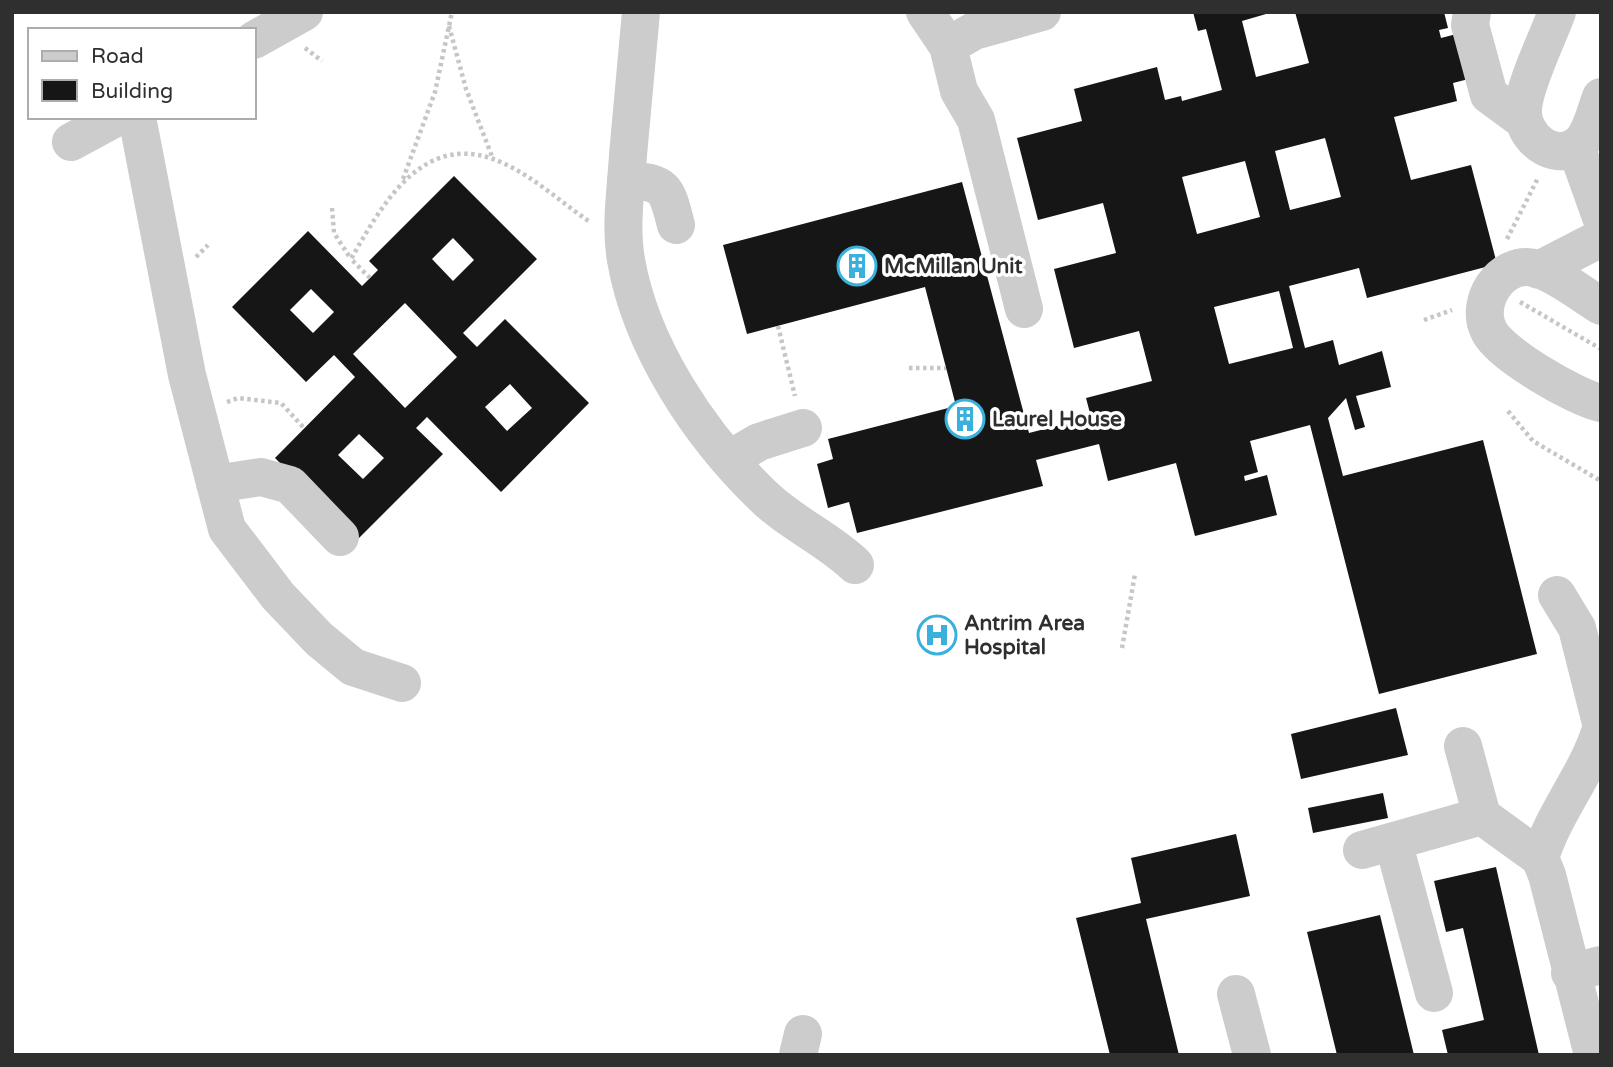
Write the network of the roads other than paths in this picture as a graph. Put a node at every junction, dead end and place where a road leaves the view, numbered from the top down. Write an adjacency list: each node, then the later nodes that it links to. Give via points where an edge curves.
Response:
1 (304, 12): 7 (street)
2 (641, 12): 15 (street)
3 (925, 12): 8 (street)
4 (1042, 12): 8 (street, via 974,31)
5 (1472, 12): 12 (street, via 1469,25 1489,95)
6 (1557, 12): 12 (street, via 1524,103)
7 (256, 39)
8 (948, 46): 21 (street, via 959,91 976,120)
9 (1601, 97): 14 (street, via 1587,134)
10 (113, 119): 13 (street)
11 (136, 119): 25 (street)
12 (1523, 120): 14 (street, via 1534,139)
13 (71, 142)
14 (1564, 148): 16 (street)
15 (626, 179): 17 (street, via 664,187); 24 (street, via 624,232 633,286 677,390)
16 (1601, 217)
17 (676, 225)
18 (1601, 238): 19 (street)
19 (1539, 270): 20 (street); 22 (street, via 1523,268 1497,281 1484,309 1488,330 1494,339 1580,396)
20 (1601, 306)
21 (1024, 309)
22 (1601, 403)
23 (803, 428): 24 (street, via 759,442)
24 (730, 459): 27 (street, via 791,522)
25 (215, 484): 26 (street, via 261,477 289,485); 29 (street, via 227,529 278,596 353,667)
26 (340, 537)
27 (855, 565)
28 (1558, 594): 30 (street, via 1577,628)
29 (402, 683)
30 (1601, 723)
31 (1601, 729): 34 (street, via 1548,832)
32 (1463, 746): 33 (street)
33 (1482, 816): 34 (street); 36 (street, via 1378,845)
34 (1540, 858): 35 (street)
35 (1585, 969): 39 (street)
36 (1434, 993)
37 (1236, 994): 38 (street)
38 (1252, 1055)
39 (1593, 1055)

